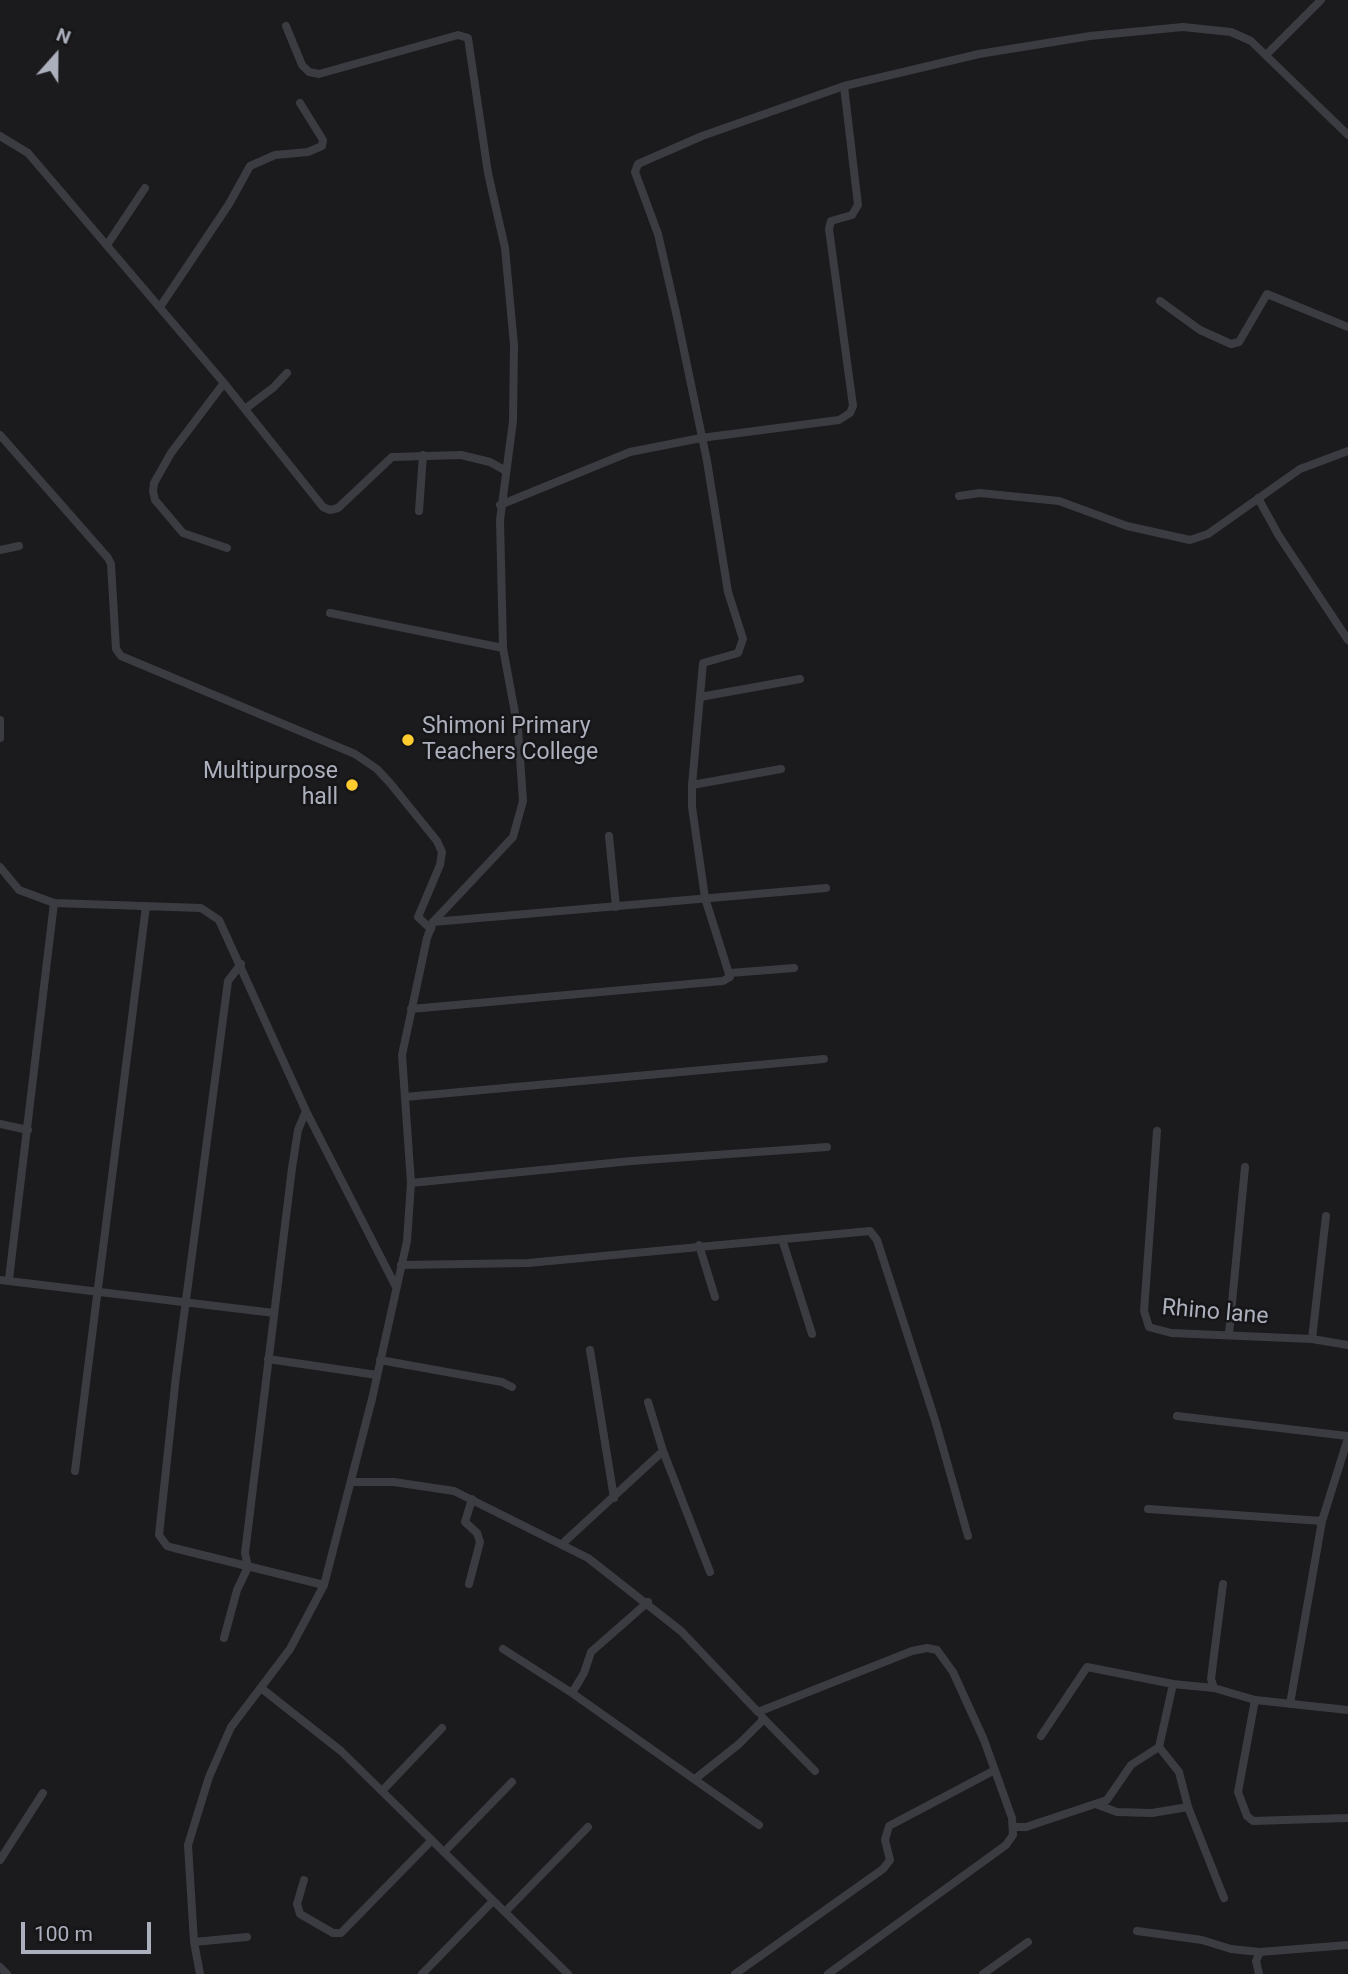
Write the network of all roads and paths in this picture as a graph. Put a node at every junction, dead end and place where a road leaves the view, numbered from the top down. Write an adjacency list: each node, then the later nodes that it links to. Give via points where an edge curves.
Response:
1 (1321, 0): 3 (street)
2 (285, 26): 20 (street, via 302,65 319,74 458,35 468,38 508,275 516,384)
3 (1267, 54): 4 (street, via 1231,32 1160,28 979,54); 6 (street)
4 (844, 86): 17 (street, via 858,205 852,215 831,221 829,229 853,406 839,420); 17 (street, via 702,136 635,168 658,234)
5 (300, 103): 11 (street, via 323,140 322,146 275,155 250,166)
6 (1348, 135)
7 (0, 136): 9 (street, via 28,153)
8 (145, 188): 9 (street)
9 (107, 245): 11 (street)
10 (1160, 301): 12 (street, via 1200,330 1231,344 1239,342 1267,294)
11 (160, 307): 14 (street)
12 (1348, 327)
13 (286, 373): 15 (street)
14 (224, 383): 15 (street); 26 (street, via 171,453 153,491 155,500 183,533)
15 (245, 409): 19 (street, via 326,509 338,508 388,459)
16 (0, 435): 44 (street, via 108,558 116,649 121,656 355,754 390,783 442,852 418,917)
17 (701, 438): 23 (street, via 630,452); 32 (street, via 728,592 743,639 738,653 703,663)
18 (1348, 451): 22 (street, via 1300,469)
19 (423, 455): 20 (street, via 476,457); 24 (street)
20 (506, 471): 23 (street)
21 (959, 496): 22 (street, via 979,493 1059,501 1127,526 1190,540 1208,534)
22 (1258, 498): 29 (street)
23 (500, 505): 30 (street)
24 (419, 511)
25 (19, 546): 27 (street)
26 (227, 548)
27 (0, 550)
28 (330, 614): 30 (street)
29 (1348, 640)
30 (503, 648): 44 (street, via 522,759 521,816 508,845)
31 (800, 679): 32 (street)
32 (700, 697): 36 (street)
33 (0, 720): 34 (street)
34 (0, 738)
35 (781, 769): 36 (street)
36 (692, 785): 40 (street)
37 (609, 836): 43 (street)
38 (0, 867): 41 (street, via 19,890)
39 (826, 888): 40 (street)
40 (705, 898): 43 (street); 47 (street)
41 (54, 903): 42 (street); 53 (street)
42 (146, 906): 45 (street, via 201,908 211,913 225,929); 64 (street)
43 (616, 907): 44 (street)
44 (432, 925): 48 (street)
45 (242, 964): 51 (street); 66 (street, via 228,981)
46 (794, 968): 47 (street)
47 (730, 973): 48 (street, via 723,981)
48 (411, 1009): 50 (street, via 402,1055)
49 (824, 1059): 50 (street)
50 (405, 1097): 57 (street)
51 (306, 1111): 63 (street); 67 (street, via 296,1143)
52 (0, 1124): 53 (street)
53 (28, 1130): 62 (street)
54 (1157, 1130): 69 (street, Rhino lane, via 1145,1320 1149,1327 1171,1333)
55 (827, 1147): 57 (street)
56 (1245, 1167): 69 (street)
57 (411, 1183): 61 (street)
58 (1326, 1216): 70 (street)
59 (782, 1239): 60 (street); 68 (street); 87 (street, via 863,1230 874,1234)
60 (699, 1245): 61 (street, via 528,1263); 65 (street)
61 (401, 1265): 63 (street)
62 (4, 1279): 64 (street)
63 (396, 1287): 74 (street)
64 (97, 1292): 66 (street); 81 (street)
65 (715, 1297)
66 (186, 1303): 67 (street); 89 (street, via 159,1535 167,1546)
67 (274, 1313): 73 (street)
68 (812, 1334)
69 (1229, 1334): 70 (street, Rhino lane)
70 (1312, 1339): 71 (street, Rhino lane)
71 (1348, 1345)
72 (590, 1350): 83 (street)
73 (268, 1359): 75 (street); 89 (street, via 245,1553)
74 (380, 1360): 75 (street); 76 (street)
75 (377, 1375): 82 (street)
76 (512, 1387)
77 (649, 1402): 80 (street)
78 (1177, 1416): 79 (street)
79 (1348, 1437): 86 (street)
80 (663, 1451): 83 (street); 90 (street)
81 (75, 1471)
82 (351, 1482): 84 (street, via 424,1486); 93 (street)
83 (614, 1498): 88 (street)
84 (472, 1499): 88 (street); 91 (street, via 465,1522 480,1542)
85 (1148, 1509): 86 (street)
86 (1322, 1521): 102 (street)
87 (968, 1536)
88 (562, 1544): 94 (street)
89 (248, 1567): 93 (street); 95 (street)
90 (710, 1572)
91 (468, 1584)
92 (1223, 1584): 99 (street, via 1211,1679)
93 (324, 1585): 98 (street, via 290,1649)
94 (648, 1602): 100 (street, via 591,1652); 104 (street)
95 (223, 1638)
96 (503, 1649): 100 (street)
97 (1173, 1684): 99 (street); 106 (street, via 1087,1667); 107 (street)
98 (261, 1688): 112 (street, via 341,1751); 129 (street, via 232,1727 209,1777 188,1845)
99 (1214, 1688): 101 (street)
100 (572, 1693): 110 (street)
101 (1255, 1700): 102 (street); 116 (street, via 1238,1792 1247,1816 1253,1821)
102 (1290, 1704): 103 (street)
103 (1348, 1710)
104 (761, 1715): 108 (street); 109 (street, via 912,1651 933,1648 953,1672 984,1740); 110 (street, via 739,1744)
105 (442, 1728): 112 (street)
106 (1041, 1736)
107 (1159, 1746): 114 (street, via 1132,1765 1107,1800); 115 (street, via 1179,1772)
108 (815, 1771)
109 (993, 1772): 119 (street); 138 (street, via 889,1826 885,1840 890,1860 883,1870)
110 (695, 1779): 117 (street)
111 (512, 1782): 121 (street)
112 (382, 1791): 120 (street)
113 (43, 1793): 122 (street)
114 (1098, 1805): 115 (street, via 1116,1812); 119 (street)
115 (1188, 1807): 124 (street)
116 (1348, 1818)
117 (759, 1825)
118 (588, 1826): 126 (street)
119 (1015, 1827): 139 (street, via 1006,1846)
120 (432, 1840): 121 (street); 123 (street, via 341,1933 300,1914 297,1903)
121 (444, 1852): 125 (street)
122 (0, 1860)
123 (304, 1880)
124 (1224, 1898)
125 (493, 1901): 126 (street); 136 (street)
126 (505, 1912): 137 (street)
127 (1137, 1931): 132 (street)
128 (247, 1937): 129 (street)
129 (194, 1942): 135 (street)
130 (1028, 1942): 140 (street)
131 (1348, 1945): 132 (street)
132 (1260, 1952): 141 (street, via 1256,1961)
133 (0, 1967): 134 (street)
134 (7, 1974)
135 (200, 1974)
136 (422, 1974)
137 (568, 1974)
138 (735, 1974)
139 (828, 1974)
140 (983, 1974)
141 (1259, 1974)

